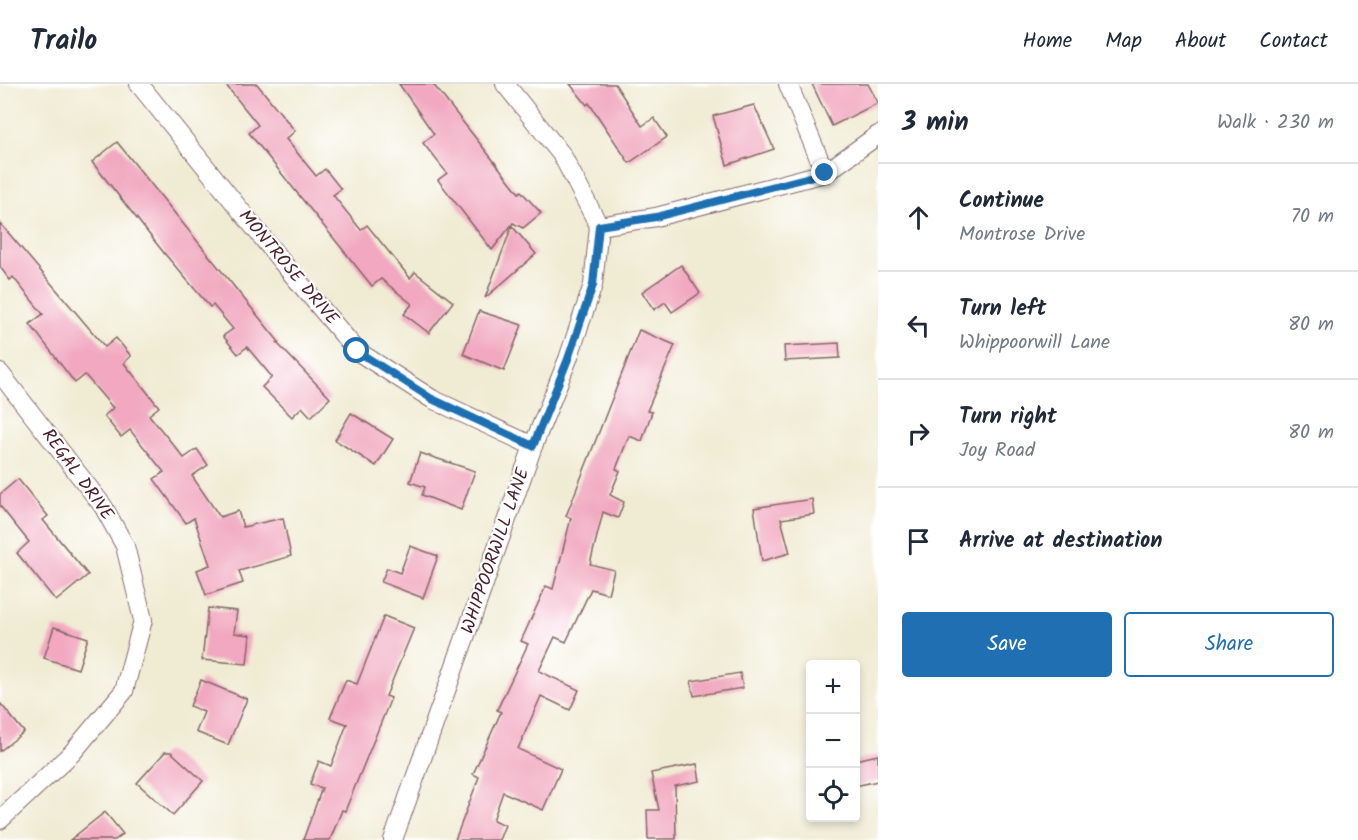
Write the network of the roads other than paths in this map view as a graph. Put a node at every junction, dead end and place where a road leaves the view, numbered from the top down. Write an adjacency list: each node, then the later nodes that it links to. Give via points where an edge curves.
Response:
1 (139, 84): 8 (street, MONTROSE DRIVE, via 357,351 432,399)
2 (505, 84): 6 (street, via 562,155)
3 (788, 84): 5 (street)
4 (878, 135): 5 (street)
5 (825, 173): 6 (street, via 656,217)
6 (599, 226): 8 (street, WHIPPOORWILL LANE, via 593,285)
7 (0, 373): 9 (street, REGAL DRIVE, via 103,506 124,546 143,620 124,692 72,753)
8 (533, 446): 10 (street, WHIPPOORWILL LANE)
9 (0, 820)
10 (393, 840)

